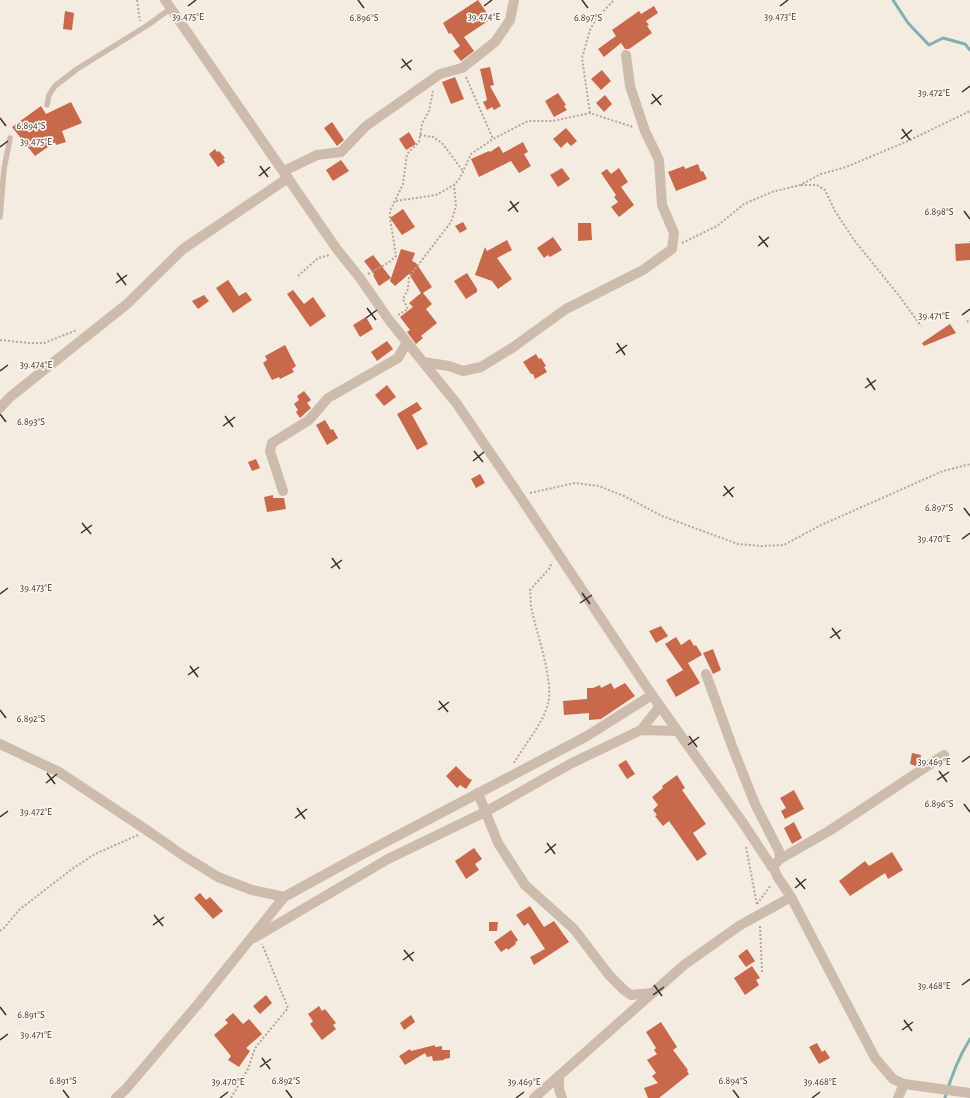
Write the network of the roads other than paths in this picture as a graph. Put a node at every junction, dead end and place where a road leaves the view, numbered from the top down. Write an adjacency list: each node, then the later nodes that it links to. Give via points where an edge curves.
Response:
1 (514, 0): 6 (street, via 510,20 495,42 462,68 440,74 366,126 341,152 317,155)
2 (167, 4): 4 (lane, via 141,30 77,69 55,86 49,95); 6 (street)
3 (626, 55): 9 (street, via 630,86 645,131 659,160 662,205 674,233 672,249 643,270 566,309 481,367 463,371)
4 (48, 105)
5 (10, 138): 7 (lane, via 4,169)
6 (286, 174): 8 (street, via 336,248); 10 (street, via 183,249 127,304 10,397)
7 (0, 217)
8 (407, 342): 9 (street); 11 (street, via 398,358 328,398 309,420 272,443 270,451)
9 (423, 362): 13 (street, via 457,404)
10 (0, 408)
11 (283, 491)
12 (706, 674): 21 (street, via 755,804 779,851)
13 (652, 695): 14 (street); 19 (street, via 587,736)
14 (660, 706): 15 (street); 16 (street)
15 (641, 730): 16 (street); 20 (street, via 572,763)
16 (677, 731): 22 (street)
17 (0, 744): 23 (street, via 58,772 218,877 252,890)
18 (944, 755): 21 (street, via 829,831)
19 (478, 793): 20 (street); 23 (street)
20 (485, 812): 25 (street, via 388,859); 26 (street, via 498,843 525,886 574,929 609,975 624,990 631,995)
21 (780, 859): 22 (street)
22 (775, 871): 24 (street)
23 (284, 897): 25 (street)
24 (791, 897): 26 (street, via 756,912 684,965); 28 (street, via 875,1058 893,1079)
25 (255, 937): 30 (street)
26 (652, 993): 27 (street)
27 (559, 1077): 31 (street); 32 (street)
28 (904, 1084): 29 (street); 33 (street)
29 (970, 1093)
30 (116, 1098)
31 (534, 1098)
32 (562, 1098)
33 (898, 1098)

